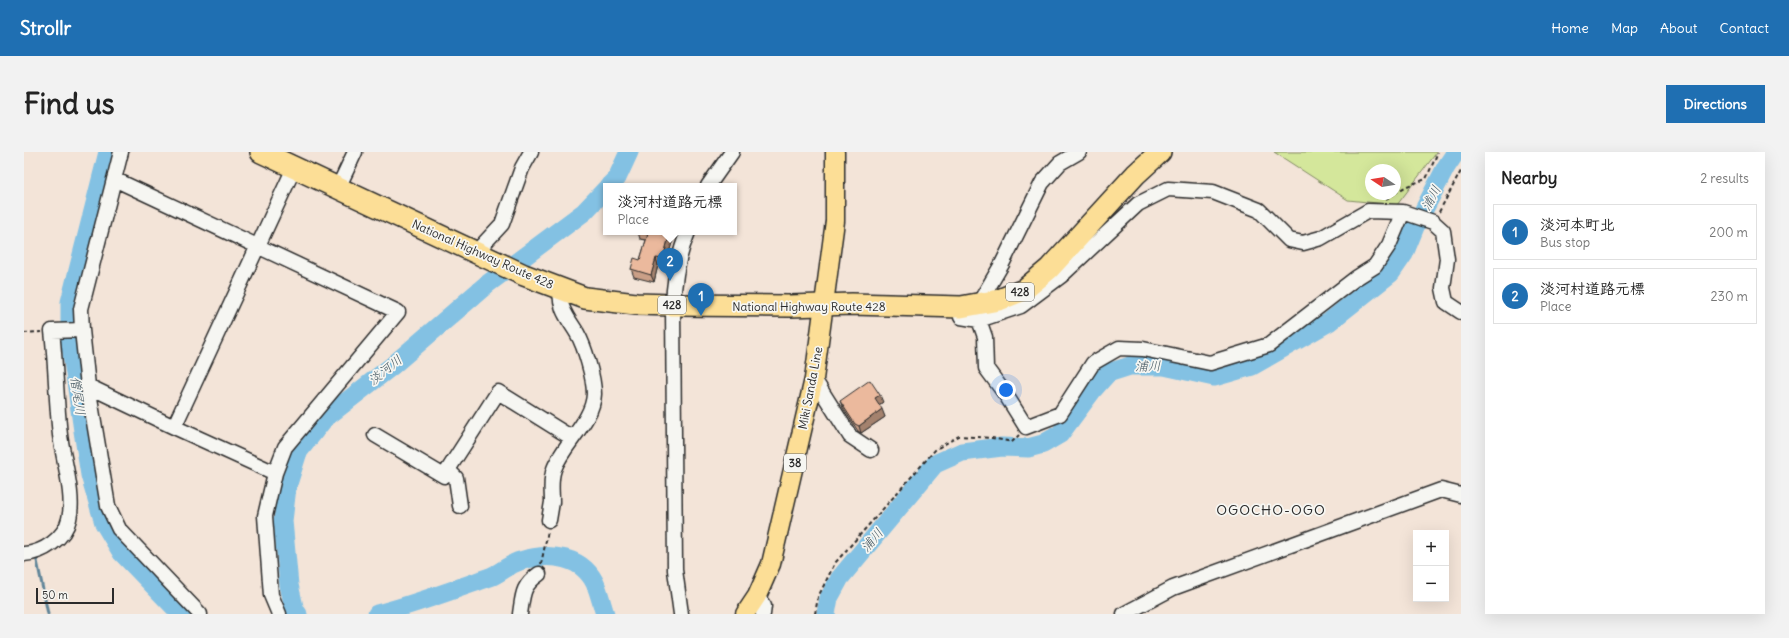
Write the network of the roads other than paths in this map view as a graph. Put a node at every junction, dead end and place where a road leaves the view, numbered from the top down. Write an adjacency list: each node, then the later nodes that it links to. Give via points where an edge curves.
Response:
1 (121, 152): 10 (street)
2 (261, 152): 9 (highway, National Highway Route 428 / 428)
3 (355, 152): 12 (street)
4 (532, 152): 16 (street, via 522,168 502,224)
5 (732, 152): 11 (street)
6 (835, 152): 19 (main road, Miki Sanda Line / 38, via 836,221)
7 (1079, 152): 20 (street, via 1060,163 1042,183 1002,264)
8 (1160, 152): 20 (highway, National Highway Route 428 / 428, via 1136,174 1044,273 1024,290)
9 (294, 168): 12 (highway, National Highway Route 428 / 428); 15 (street)
10 (114, 178): 15 (street); 22 (street, via 81,309)
11 (710, 183)
12 (338, 188): 16 (highway, National Highway Route 428 / 428)
13 (1403, 212): 20 (street, via 1368,210 1321,238 1302,243 1289,240 1259,210 1213,192 1168,189 1138,204 1061,276 1021,306); 20 (street, via 1389,245 1375,266 1269,345 1210,363 1143,349 1119,348 1093,363 1060,414 1026,427 986,368 985,337); 21 (street, via 1433,222 1443,231 1447,259 1443,288 1446,302)
14 (687, 235): 18 (street, via 674,280)
15 (258, 246): 25 (street); 30 (street, via 398,312 285,447)
16 (478, 253): 17 (highway, National Highway Route 428 / 428)
17 (561, 289): 18 (highway, National Highway Route 428 / 428, via 585,298); 27 (street, via 562,311 577,333 586,353 594,392 589,413)
18 (673, 305): 19 (highway, National Highway Route 428 / 428); 40 (street, via 675,570)
19 (824, 306): 20 (highway, National Highway Route 428 / 428, via 852,304); 23 (main road, Miki Sanda Line / 38)
20 (973, 311)
21 (1461, 312)
22 (82, 330): 24 (street); 34 (street, via 52,332 57,408 71,511 64,530 50,544)
23 (814, 380): 28 (street, via 850,436); 36 (main road, Miki Sanda Line / 38, via 771,564)
24 (88, 386): 25 (street); 37 (street, via 108,506 119,529)
25 (174, 427): 30 (street)
26 (375, 435): 29 (street, via 444,476)
27 (572, 438): 29 (street, via 498,392); 33 (street, via 551,479 552,502)
28 (871, 450)
29 (448, 470): 32 (street, via 456,478)
30 (275, 473): 38 (street, via 265,516 271,595)
31 (1461, 494): 43 (street, via 1441,490 1173,588)
32 (460, 506)
33 (549, 520)
34 (32, 552)
35 (539, 574): 39 (street, via 530,580 523,592)
36 (758, 596): 41 (main road, Miki Sanda Line / 38); 42 (street, via 764,606)
37 (200, 614)
38 (279, 614)
39 (520, 614)
40 (680, 614)
41 (745, 614)
42 (763, 614)
43 (1124, 614)

